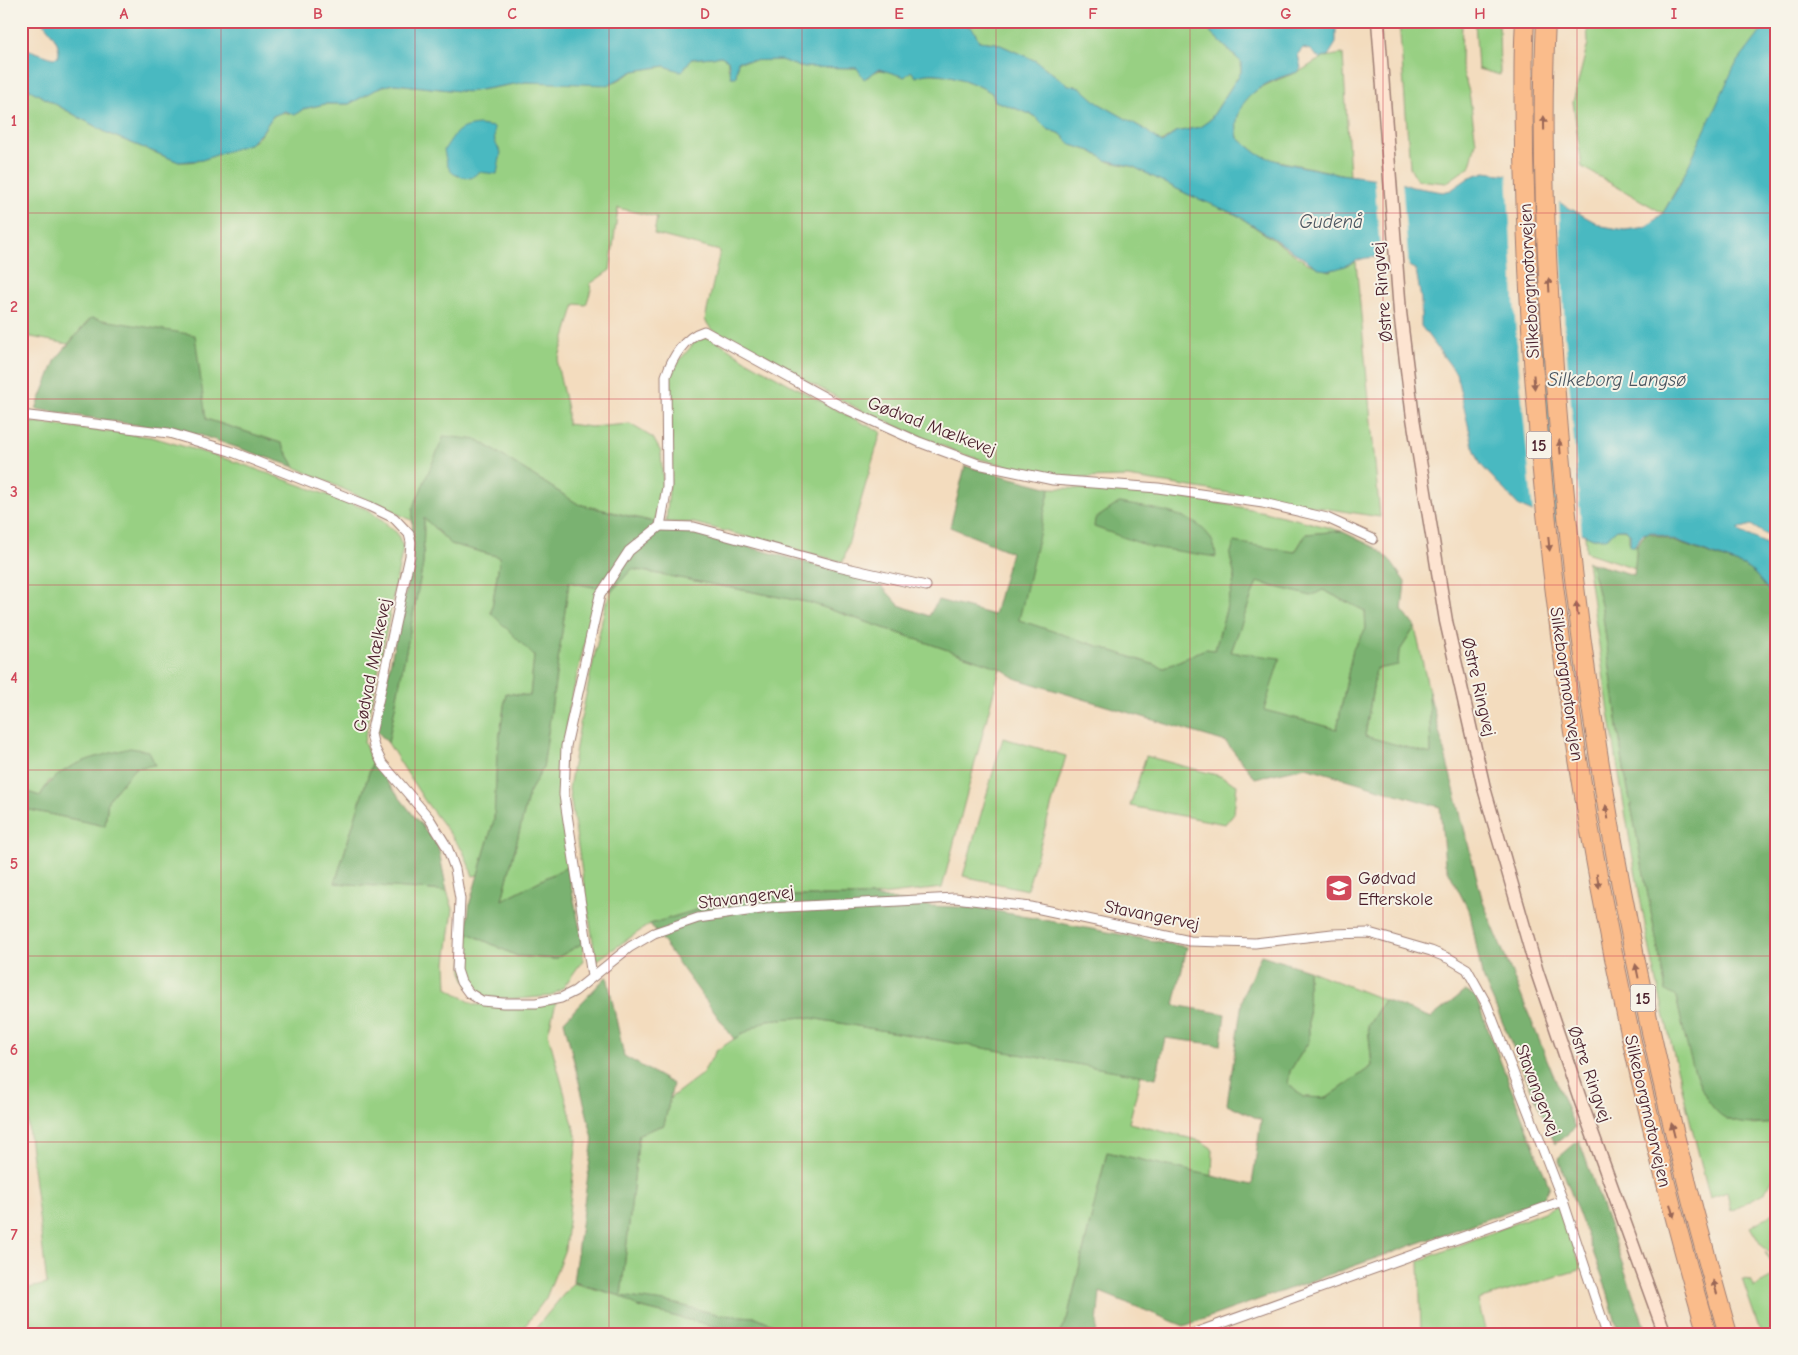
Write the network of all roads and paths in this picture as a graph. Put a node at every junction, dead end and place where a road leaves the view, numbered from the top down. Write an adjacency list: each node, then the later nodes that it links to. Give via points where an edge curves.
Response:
1 (1378, 21): 14 (main road, Østre Ringvej, via 1400,312 1413,418 1446,621 1484,788 1537,972 1580,1102)
2 (1513, 21): 5 (highway)
3 (1525, 21): 5 (highway)
4 (1546, 21): 16 (highway, Silkeborgmotorvejen / 15, one-way to 4, via 1679,1154 1640,984 1612,838 1583,657 1552,334 1547,226)
5 (1518, 58): 15 (highway, Silkeborgmotorvejen / 15, one-way to 15, via 1513,106 1526,229 1539,446 1563,660 1589,832 1632,1049)
6 (21, 415): 10 (street, Gødvad Mælkevej, via 169,433 230,451 369,506 403,526 411,542 410,556 371,734 382,763 429,818 453,862 460,899 457,970 461,982 469,993 482,1001 502,1004 561,998)
7 (660, 526): 8 (street, Gødvad Mælkevej, via 668,487 666,376 679,350 694,334 704,331 846,409 978,464 1046,479 1158,488 1263,503 1327,518); 9 (street, via 694,527); 10 (street, via 629,551 600,594 566,746 564,795)
8 (1373, 539)
9 (926, 586)
10 (592, 976): 11 (street, Stavangervej, via 630,946 654,933 698,918 768,908 955,898 1031,907 1190,941 1255,943 1369,933 1431,951 1467,969 1487,1005)
11 (1563, 1201): 12 (street); 13 (street, Stavangervej)
12 (1192, 1334)
13 (1606, 1334)
14 (1666, 1334)
15 (1707, 1334)
16 (1728, 1334)

